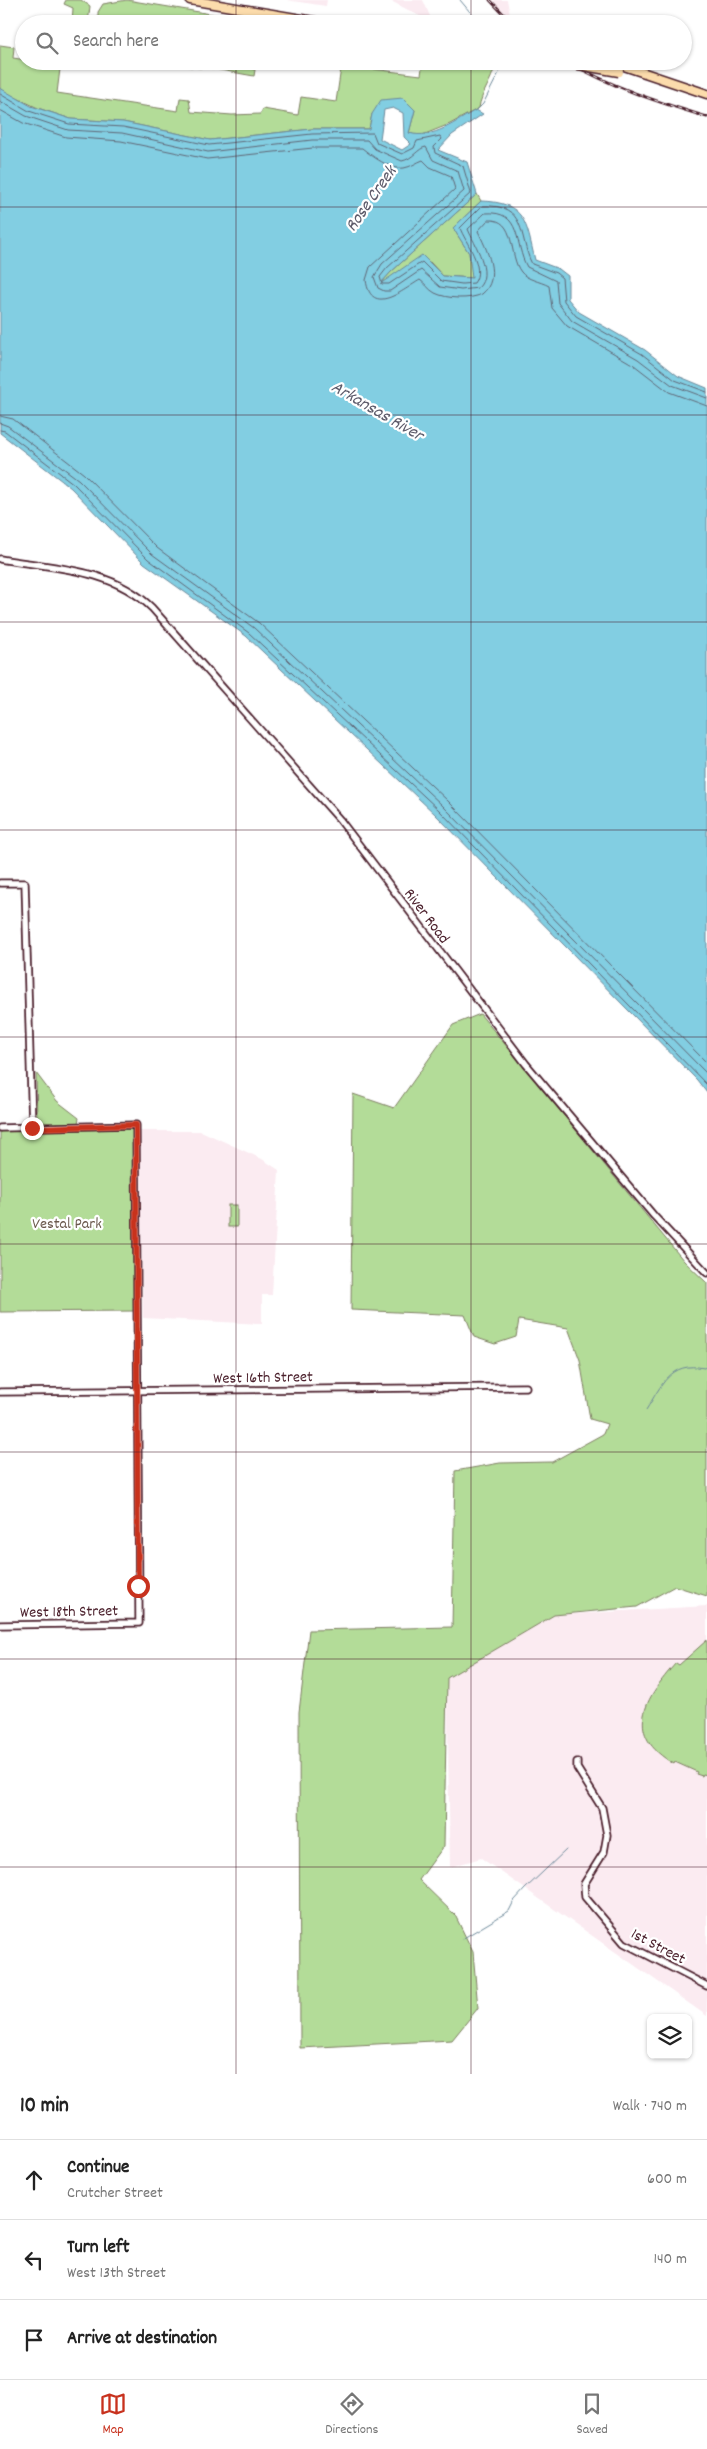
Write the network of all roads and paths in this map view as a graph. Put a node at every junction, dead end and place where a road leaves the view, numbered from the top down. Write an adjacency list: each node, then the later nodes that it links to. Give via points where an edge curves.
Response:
1 (190, 0): 2 (main road)
2 (281, 15)
3 (632, 70): 4 (main road)
4 (707, 94)
5 (0, 559): 9 (street, River Road, via 96,575 119,583 152,608 340,820 526,1064 648,1209)
6 (0, 883): 8 (street, via 26,883)
7 (0, 1128): 8 (street)
8 (32, 1128): 11 (street, via 136,1125)
9 (707, 1273)
10 (526, 1387): 11 (street, West 16th Street)
11 (137, 1391): 12 (street, West 16th Street); 13 (street, West 18th Street, via 139,1623)
12 (0, 1392)
13 (0, 1625)
14 (577, 1762): 15 (street, 1st Street, via 577,1768 602,1808 607,1835 604,1852 584,1884 585,1897 624,1943)
15 (707, 1986)

